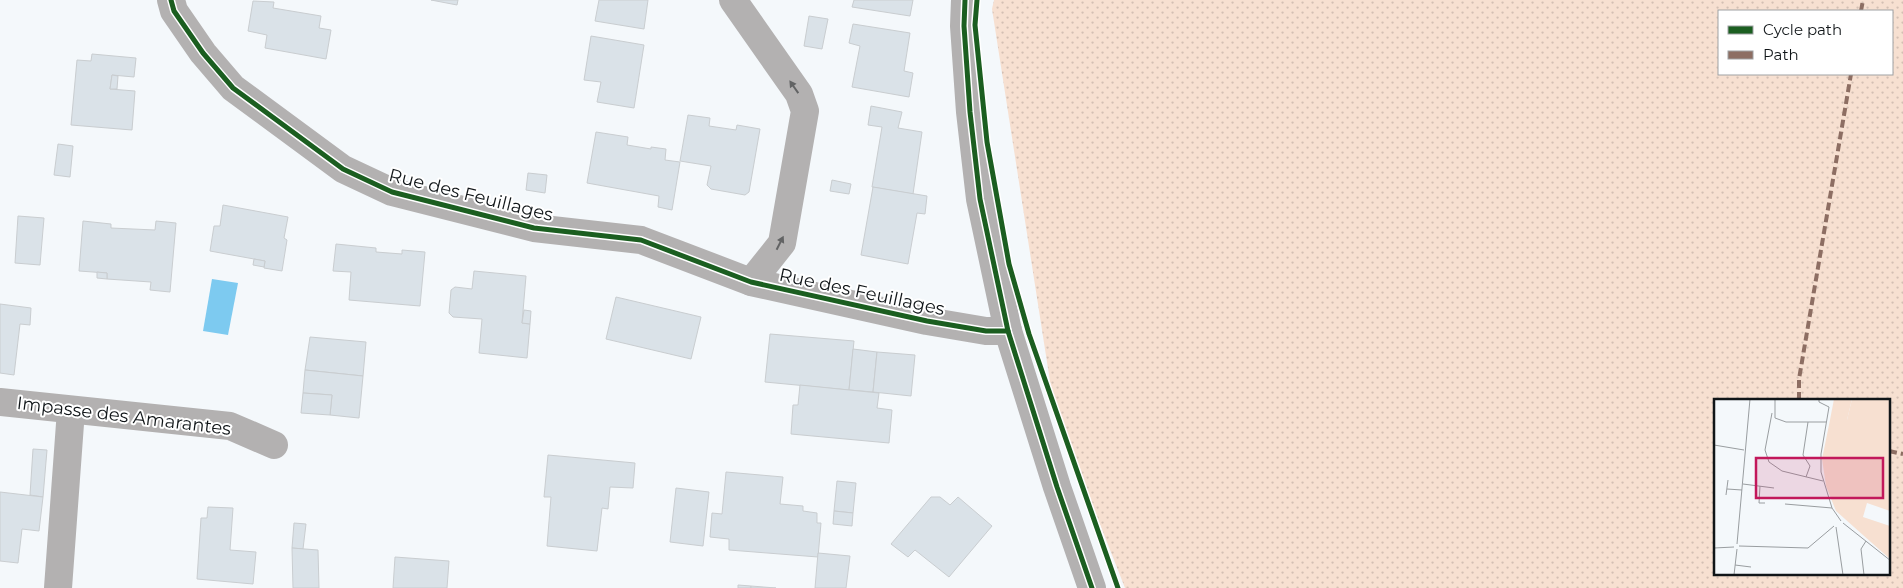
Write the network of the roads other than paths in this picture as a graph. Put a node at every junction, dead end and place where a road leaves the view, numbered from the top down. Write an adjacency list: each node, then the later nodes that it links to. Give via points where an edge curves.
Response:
1 (171, 0): 4 (street, Rue des Feuillages, via 174,11 203,53 232,88 342,169 392,192 534,228 641,240)
2 (733, 0): 4 (street, one-way to 2, via 782,243 805,111 799,94)
3 (965, 0): 5 (street, via 968,84 980,199)
4 (751, 282): 5 (street, Rue des Feuillages, via 928,321 986,331)
5 (1008, 331): 10 (street)
6 (0, 402): 7 (street, Impasse des Amarantes)
7 (71, 410): 8 (street, Impasse des Amarantes, via 230,426); 9 (street)
8 (274, 445)
9 (58, 588)
10 (1092, 588)

